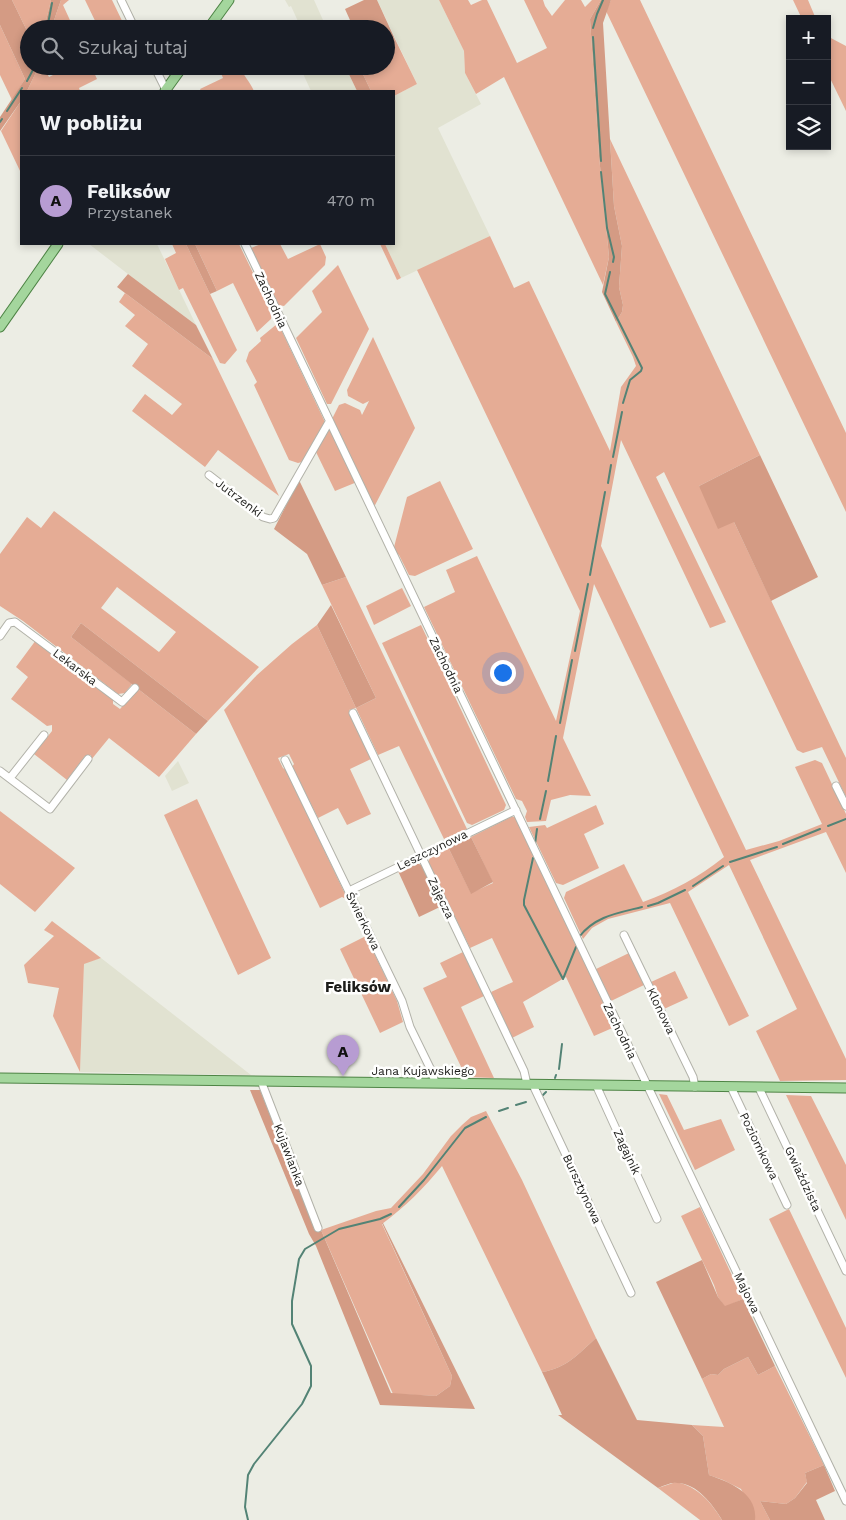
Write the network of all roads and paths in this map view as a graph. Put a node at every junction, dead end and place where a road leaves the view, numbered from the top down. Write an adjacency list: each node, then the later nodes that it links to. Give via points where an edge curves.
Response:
1 (121, 0): 3 (street)
2 (228, 0): 4 (main road)
3 (131, 20)
4 (214, 20)
5 (159, 75): 7 (street)
6 (177, 75): 7 (main road)
7 (168, 89)
8 (57, 245): 10 (main road)
9 (245, 245): 11 (street, Zachodnia)
10 (0, 327)
11 (329, 422): 12 (street, Jutrzenki, via 274,518 262,517); 23 (street, Zachodnia)
12 (208, 475)
13 (0, 636): 14 (street, Lekarska, via 15,622 122,702)
14 (135, 688)
15 (353, 713): 24 (street, Zajęcza)
16 (44, 735): 20 (street)
17 (88, 759): 20 (street, via 50,809)
18 (285, 760): 25 (street, Świerkowa)
19 (0, 771): 20 (street)
20 (10, 778)
21 (836, 786): 22 (street)
22 (846, 806)
23 (516, 810): 24 (street, Leszczynowa); 32 (street, Zachodnia)
24 (420, 856): 25 (street, Leszczynowa); 30 (street, Zajęcza)
25 (348, 891): 29 (street, Świerkowa, via 402,1001)
26 (624, 935): 33 (street, Klonowa, via 693,1077)
27 (0, 1078): 28 (main road, Jana Kujawskiego)
28 (261, 1081): 29 (main road, Jana Kujawskiego); 39 (street, Kujawianka)
29 (435, 1083): 30 (main road, Jana Kujawskiego)
30 (530, 1084): 31 (main road, Jana Kujawskiego); 41 (street, Bursztynowa)
31 (596, 1085): 32 (main road, Jana Kujawskiego); 38 (street, Zagajnik)
32 (647, 1086): 33 (main road, Jana Kujawskiego); 42 (street, Majowa)
33 (694, 1087): 34 (main road, Jana Kujawskiego)
34 (731, 1087): 35 (main road, Jana Kujawskiego); 37 (street, Poziomkowa)
35 (759, 1088): 36 (main road, Jana Kujawskiego); 40 (street, Gwiaździsta)
36 (846, 1088)
37 (787, 1205)
38 (657, 1219)
39 (318, 1228)
40 (846, 1271)
41 (632, 1293)
42 (846, 1501)

